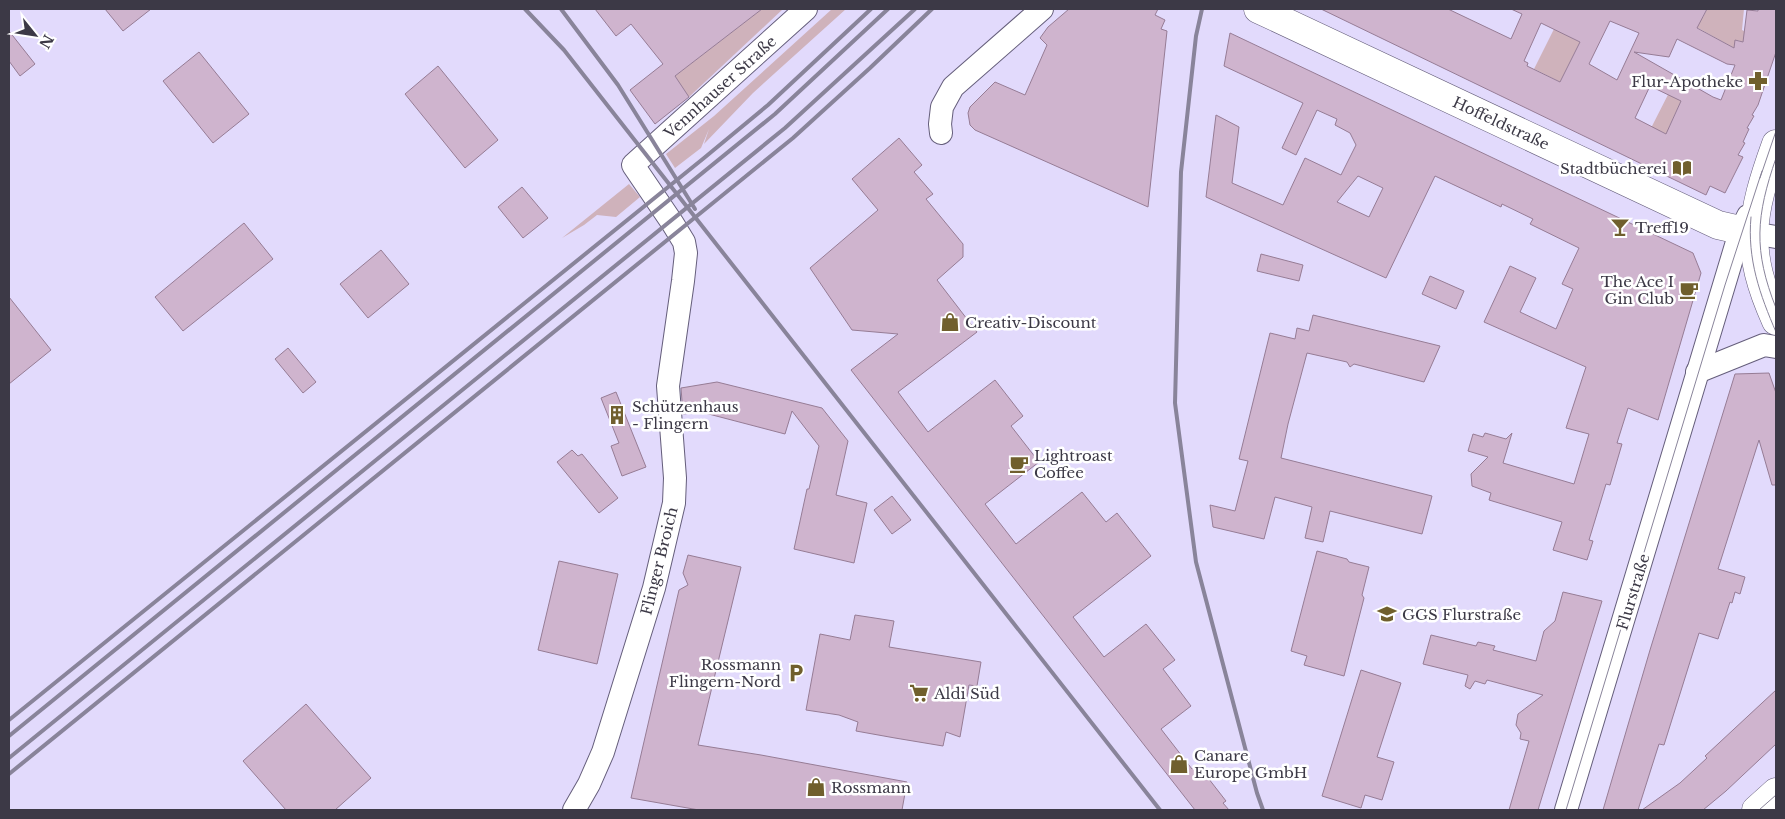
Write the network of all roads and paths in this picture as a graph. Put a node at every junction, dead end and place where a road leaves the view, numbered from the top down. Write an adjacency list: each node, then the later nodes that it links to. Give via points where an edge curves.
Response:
1 (806, 9): 6 (street, Vennhauser Straße)
2 (1042, 9): 4 (street, via 953,87 942,107)
3 (1274, 12): 7 (street, Hoffeldstraße, via 1718,226)
4 (941, 133)
5 (1776, 144): 7 (street, Flurstraße, via 1759,195)
6 (633, 165): 12 (street, Flinger Broich, via 684,242 686,253 668,386 674,503 645,620 604,752)
7 (1757, 234): 8 (street, via 1755,260); 10 (street, Flurstraße)
8 (1776, 321)
9 (1776, 347): 10 (street, via 1764,345)
10 (1697, 372): 13 (street, Flurstraße)
11 (1776, 792): 14 (street)
12 (574, 810)
13 (1566, 810)
14 (1756, 810)

